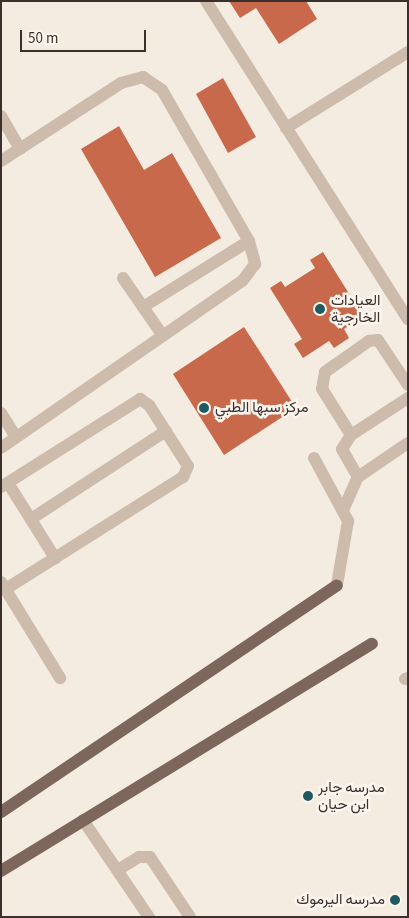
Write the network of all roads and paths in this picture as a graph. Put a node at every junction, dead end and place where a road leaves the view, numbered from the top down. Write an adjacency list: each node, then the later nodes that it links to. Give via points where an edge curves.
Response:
1 (206, 1): 4 (street)
2 (408, 52): 4 (street)
3 (1, 116): 5 (street)
4 (286, 128): 10 (street)
5 (20, 149): 6 (street); 7 (street, via 121,82 144,77 162,90)
6 (1, 161)
7 (249, 241): 9 (street); 11 (street, via 255,264 250,274)
8 (124, 278): 9 (street)
9 (144, 307): 11 (street)
10 (408, 319)
11 (163, 336): 17 (street)
12 (408, 385): 16 (street, via 378,340 369,341 329,367 322,389)
13 (408, 398): 16 (street)
14 (1, 413): 17 (street)
15 (166, 431): 22 (street, via 146,401 137,399); 24 (street); 25 (street, via 188,466 186,474)
16 (351, 435): 21 (street, via 342,449)
17 (16, 437): 19 (street)
18 (408, 443): 21 (street)
19 (1, 448)
20 (314, 458): 23 (street)
21 (358, 477): 23 (street)
22 (5, 485): 24 (street)
23 (344, 508): 26 (street, via 348,530)
24 (31, 519): 25 (street)
25 (55, 558): 27 (street)
26 (337, 585): 30 (main road)
27 (3, 586): 29 (street)
28 (372, 644): 31 (main road)
29 (60, 678)
30 (1, 812)
31 (82, 820): 32 (street); 33 (main road)
32 (118, 870): 34 (street); 35 (street, via 138,856 150,857)
33 (1, 871)
34 (148, 917)
35 (190, 917)

